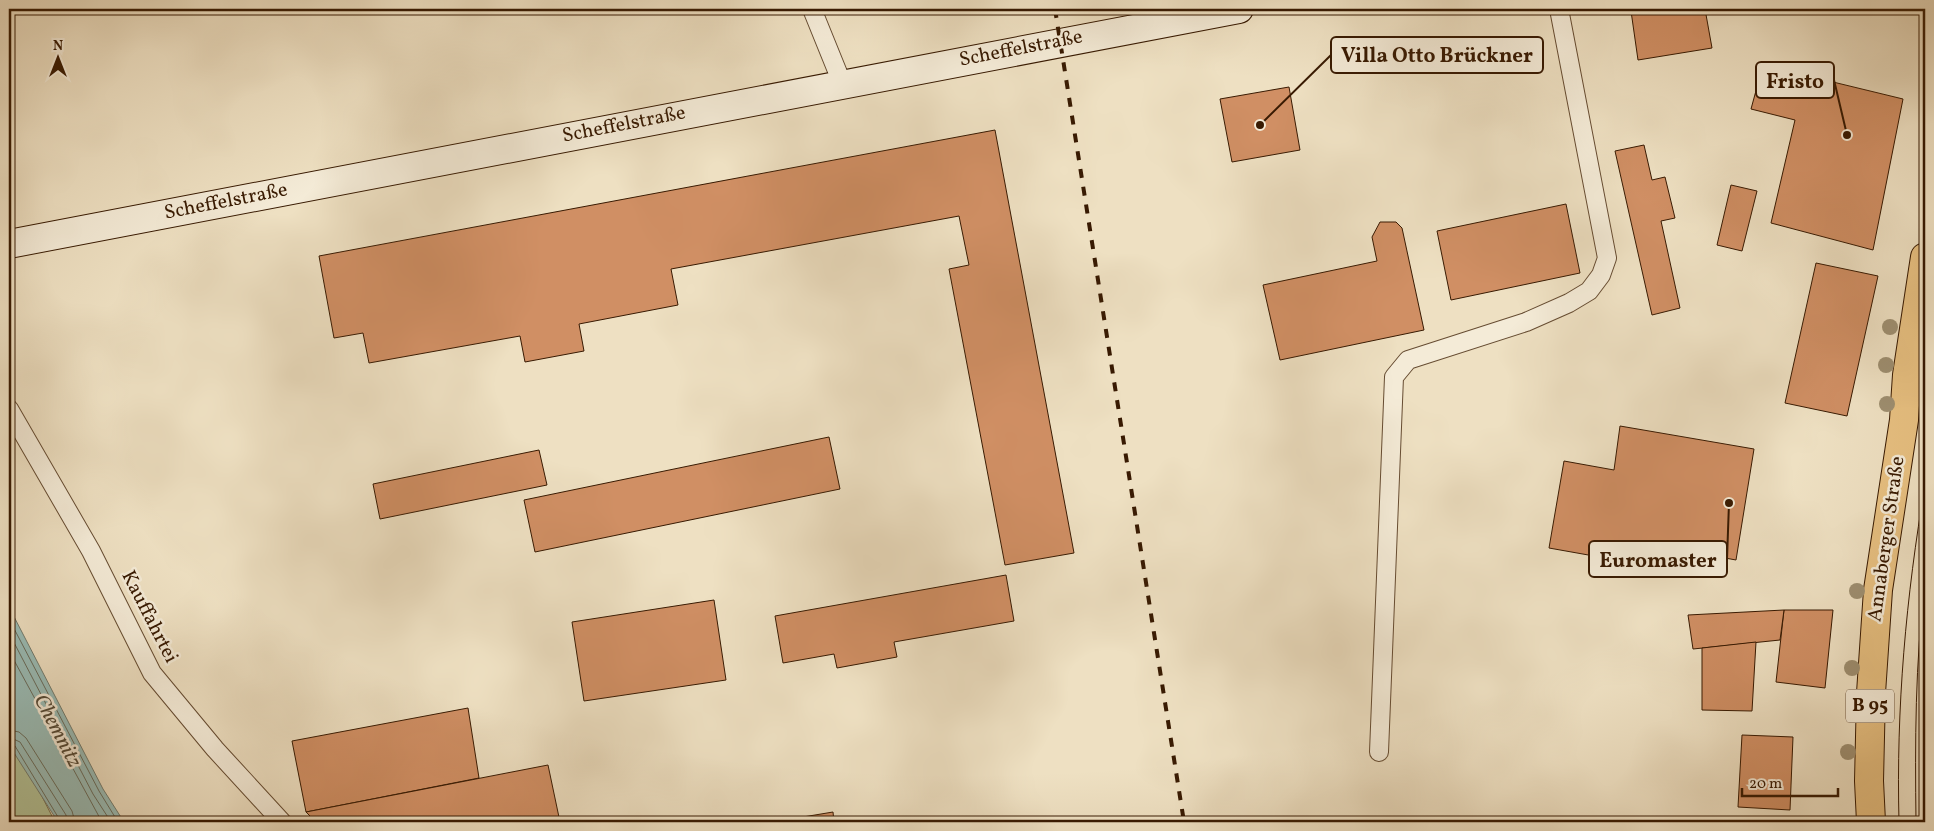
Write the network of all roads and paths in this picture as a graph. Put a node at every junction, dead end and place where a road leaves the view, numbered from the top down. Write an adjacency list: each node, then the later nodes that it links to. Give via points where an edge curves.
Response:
1 (812, 9): 4 (lane)
2 (1239, 9): 4 (main road, Scheffelstraße)
3 (1559, 9): 8 (lane, via 1607,258 1601,275 1589,292 1526,322 1408,360 1394,377)
4 (842, 83): 5 (main road, Scheffelstraße)
5 (9, 244)
6 (1925, 257): 10 (main road, Annaberger Straße / B 95, via 1878,590 1870,700)
7 (9, 409): 9 (lane, Kauffahrtei, via 92,552 152,674)
8 (1379, 752)
9 (282, 822)
10 (1871, 822)

